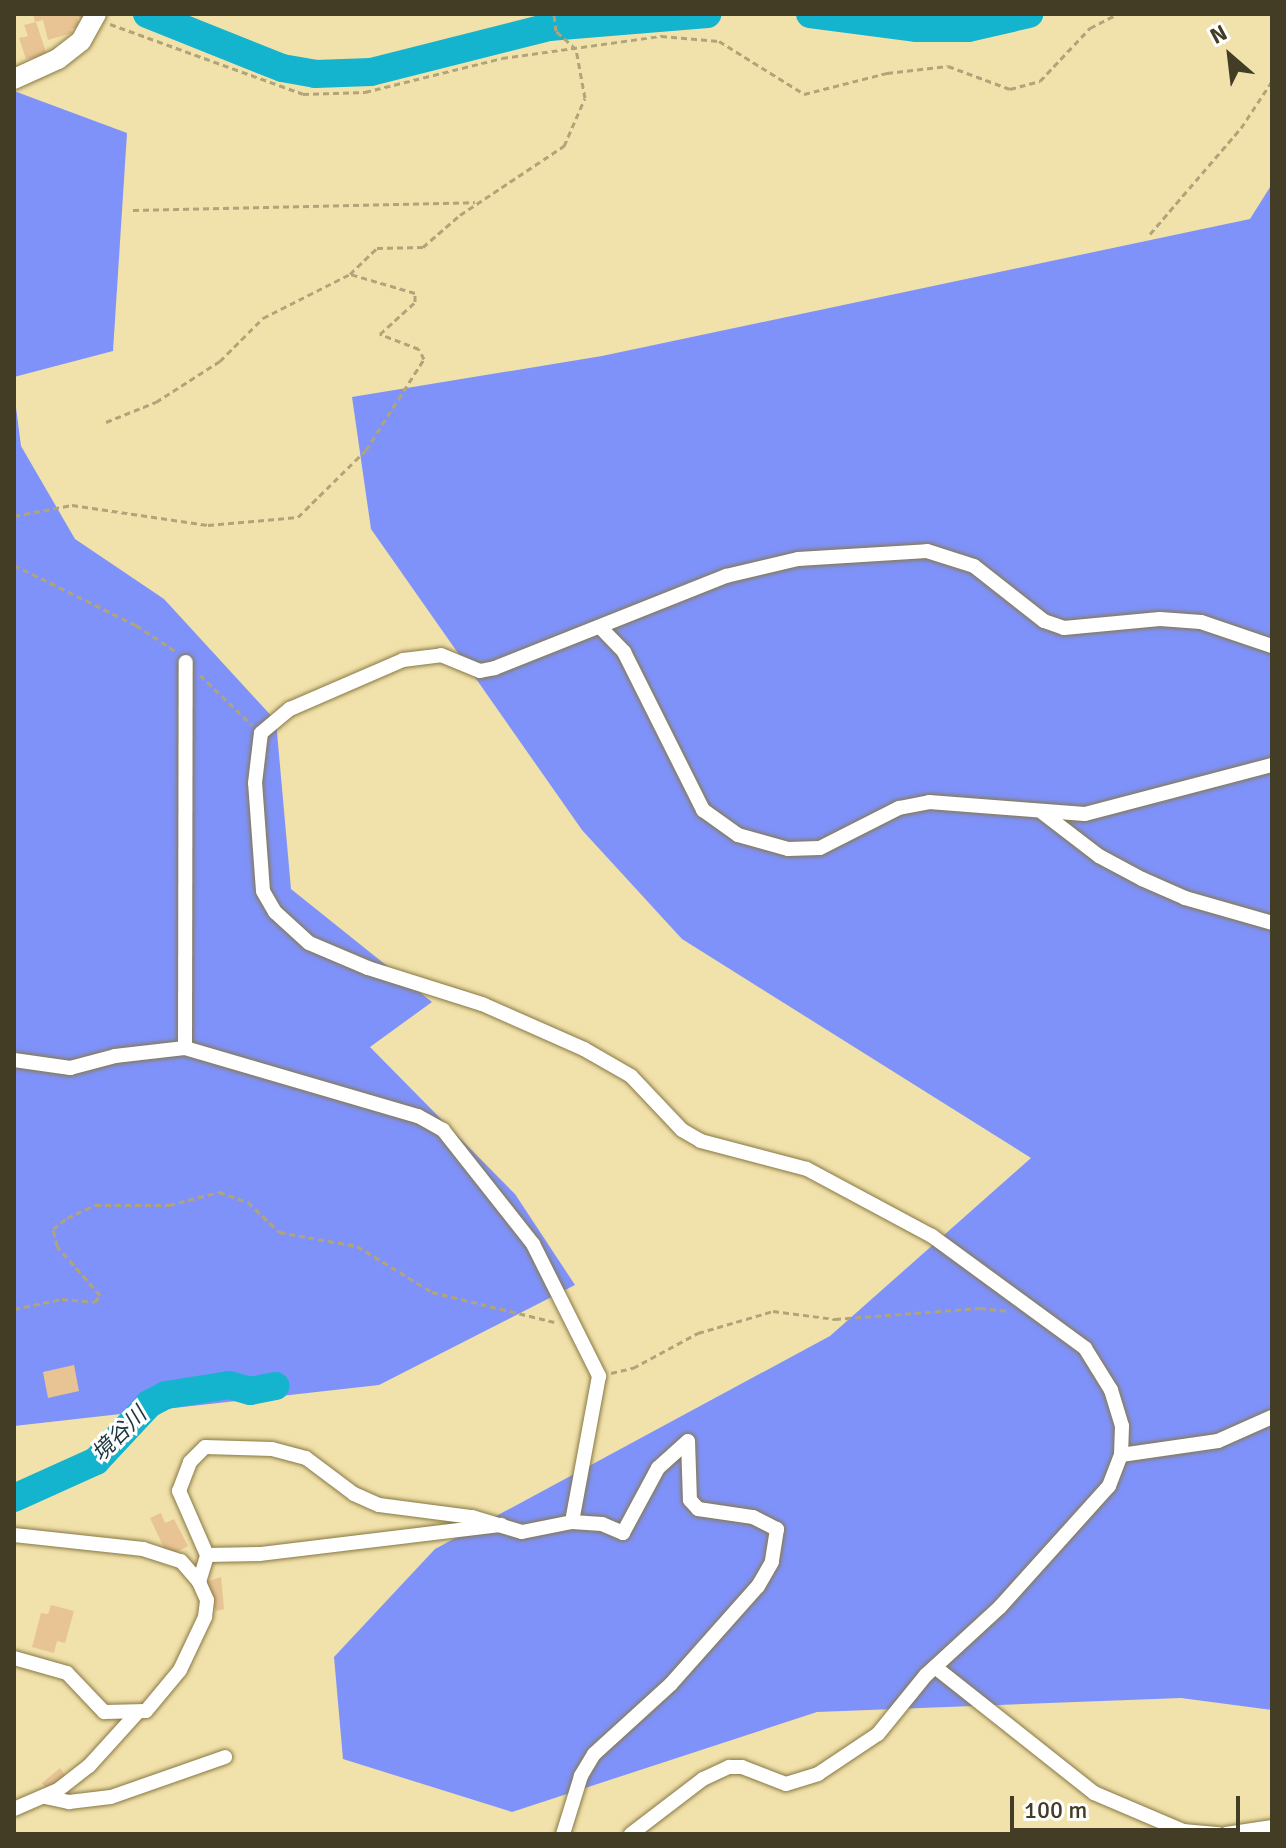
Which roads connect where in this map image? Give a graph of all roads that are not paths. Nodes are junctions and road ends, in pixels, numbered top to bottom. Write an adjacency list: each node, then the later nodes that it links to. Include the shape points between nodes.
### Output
1 (96, 17): 2 (main road, via 81,41 58,59)
2 (14, 79)
3 (600, 627): 4 (street, via 765,565 927,551 974,566 1044,621 1064,628 1160,619 1201,622); 7 (street, via 624,652 703,810 738,835 788,849 820,848 899,808 929,802 1012,805); 12 (street, via 480,671 441,655 403,660 290,709 261,733 255,783 263,891 275,912 309,943 482,1004 584,1049 631,1076 692,1136 807,1169 932,1236 1085,1348 1111,1390 1122,1426)
4 (1272, 646)
5 (186, 662): 9 (street)
6 (1272, 765): 7 (street, via 1085,814)
7 (1043, 813): 8 (street, via 1099,856 1142,879 1185,898)
8 (1272, 923)
9 (185, 1048): 10 (street, via 70,1068); 13 (street, via 418,1116 443,1130 533,1244 599,1376)
10 (14, 1060)
11 (1272, 1417): 12 (street, via 1218,1441)
12 (1121, 1455): 19 (street, via 1109,1486 1075,1528)
13 (572, 1522): 14 (street, via 522,1532); 26 (street, via 623,1533 658,1468 688,1441 690,1500 698,1509 753,1517 777,1529 772,1562 758,1586 671,1684 594,1754 581,1776)
14 (501, 1525): 16 (street, via 260,1554); 16 (street, via 379,1505 354,1494 306,1458 272,1449 205,1447 190,1462 179,1491)
15 (14, 1535): 17 (street, via 143,1549 181,1561)
16 (207, 1555): 17 (street)
17 (199, 1582): 20 (street, via 207,1600 205,1617 188,1656 166,1691)
18 (14, 1658): 20 (street, via 67,1673 104,1712)
19 (935, 1667): 25 (street, via 1094,1793 1143,1817); 27 (street, via 878,1734 818,1774 786,1784 729,1767 703,1779)
20 (138, 1712): 22 (street, via 89,1766)
21 (225, 1757): 22 (street, via 111,1797 69,1802)
22 (45, 1797): 23 (street)
23 (14, 1809)
24 (1272, 1827): 29 (street)
25 (1201, 1833): 28 (street)
26 (563, 1834)
27 (631, 1834)
28 (1219, 1834)
29 (1226, 1834)

